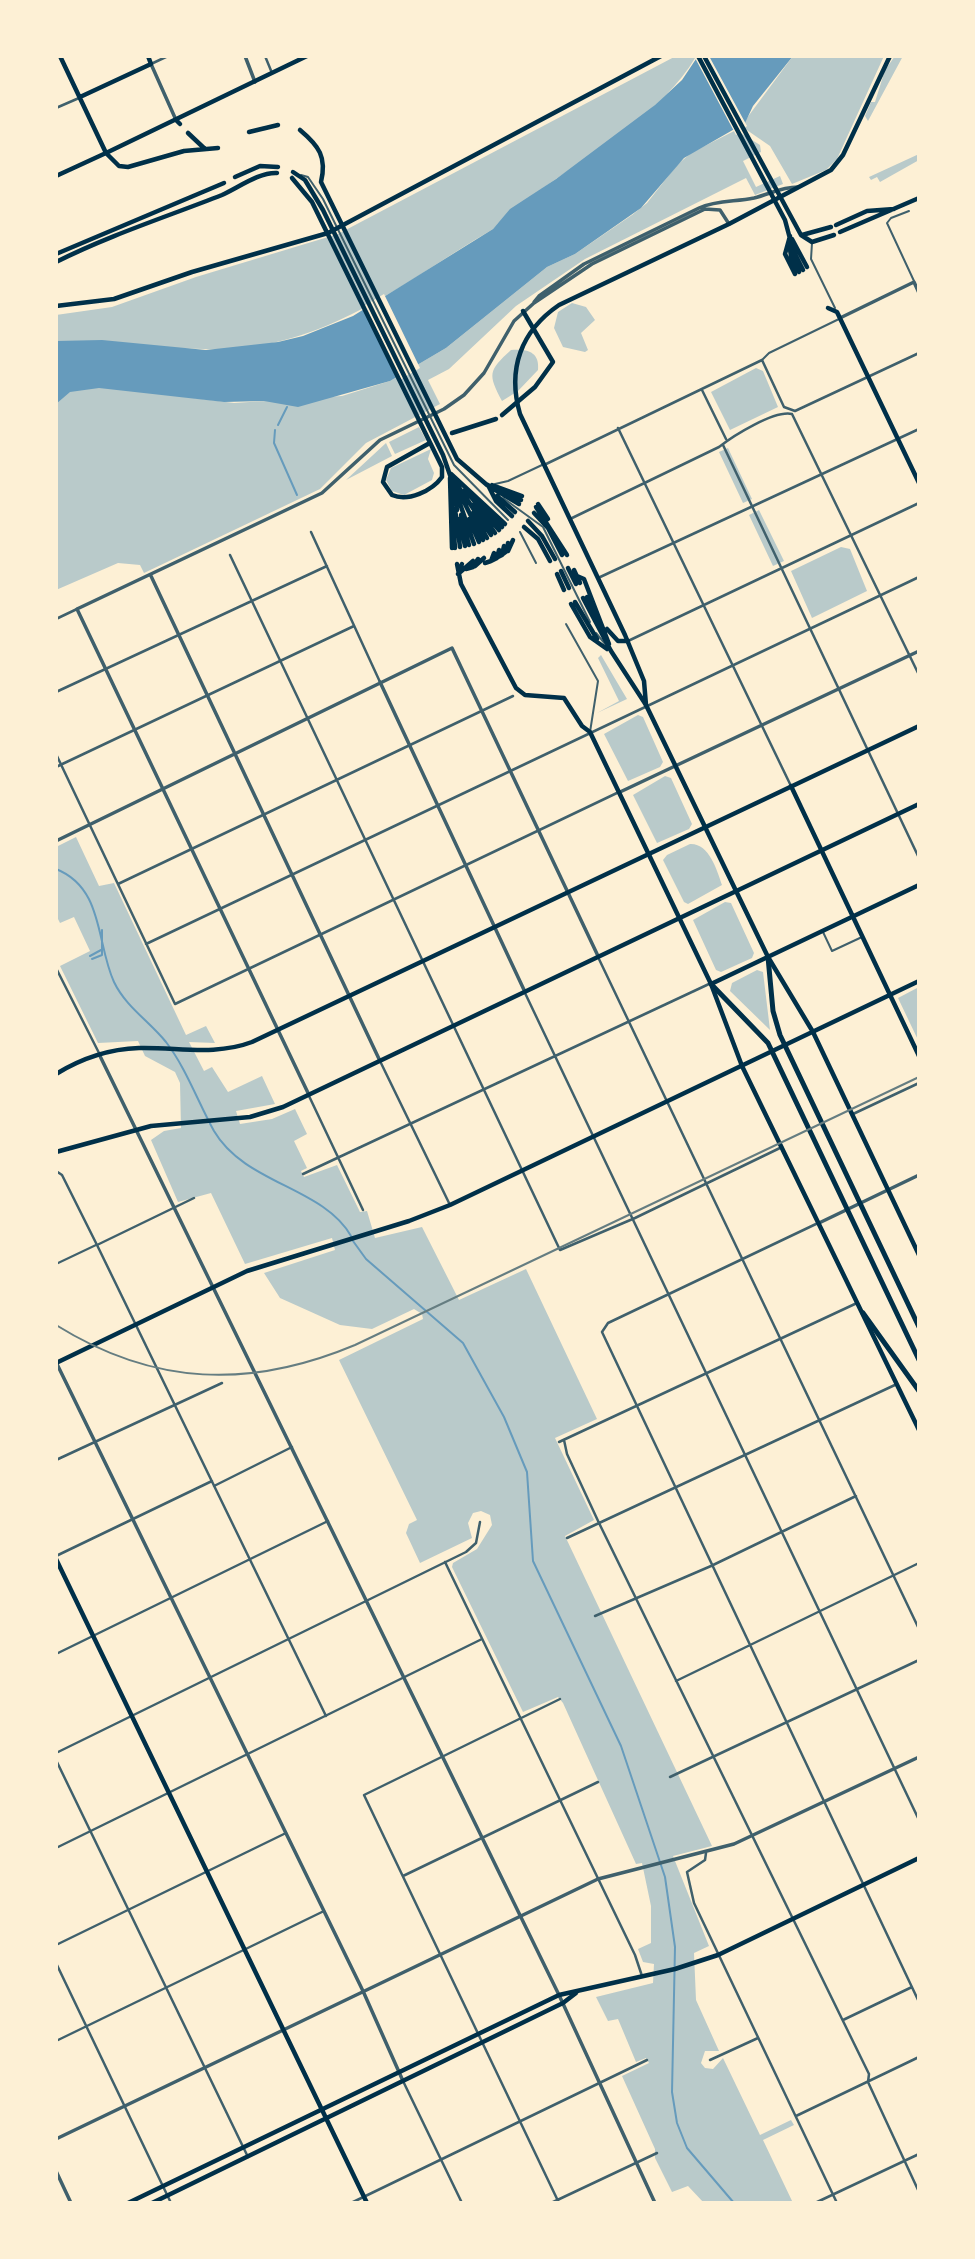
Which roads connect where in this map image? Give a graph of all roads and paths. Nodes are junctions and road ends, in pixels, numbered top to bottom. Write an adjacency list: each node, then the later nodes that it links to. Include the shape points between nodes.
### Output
1 (58, 56): 14 (main road)
2 (148, 56): 11 (main road)
3 (168, 56): 11 (street)
4 (245, 56): 13 (street)
5 (265, 56): 12 (street)
6 (307, 56): 12 (main road)
7 (661, 56): 46 (main road, via 328,233 114,299)
8 (698, 56): 39 (main road)
9 (704, 56): 38 (main road)
10 (890, 56): 31 (main road, via 837,164)
11 (151, 64): 14 (main road); 16 (street)
12 (272, 73): 13 (main road)
13 (256, 82): 16 (main road)
14 (80, 97): 15 (street); 23 (main road)
15 (56, 108)
16 (178, 122): 23 (main road)
17 (278, 125): 19 (main road)
18 (300, 130): 35 (main road, via 323,157)
19 (249, 132)
20 (188, 133): 22 (main road)
21 (218, 148): 22 (main road)
22 (206, 149): 23 (main road, via 128,167 119,166)
23 (106, 153): 27 (main road)
24 (278, 167): 28 (main road, via 260,166)
25 (277, 173): 42 (main road)
26 (293, 175): 35 (main road, via 305,180)
27 (56, 176)
28 (235, 177)
29 (224, 183): 41 (main road)
30 (788, 187): 31 (street); 32 (main road); 45 (street, via 699,208 584,264)
31 (800, 187): 32 (main road)
32 (786, 195): 37 (main road)
33 (919, 198): 34 (main road)
34 (898, 208): 38 (main road, via 867,211 833,226); 40 (main road)
35 (325, 209): 66 (main road); 66 (main road)
36 (909, 211): 43 (street, via 887,223)
37 (729, 224): 45 (street, via 720,210 705,209 592,264); 67 (main road, via 559,304 536,323 515,366 516,399)
38 (799, 233): 40 (main road)
39 (790, 235): 39 (main road, via 789,252 801,271)
40 (812, 242): 49 (street, via 811,259)
41 (56, 254)
42 (56, 261)
43 (916, 281): 44 (street); 49 (street)
44 (919, 293)
45 (534, 303): 48 (street)
46 (56, 306)
47 (828, 308): 49 (main road)
48 (523, 311): 56 (main road, via 554,362 535,387); 90 (street, via 475,385 453,404 380,440 322,493)
49 (839, 315): 51 (street); 52 (main road)
50 (919, 353): 52 (street)
51 (762, 360): 53 (street); 54 (street)
52 (869, 377): 55 (street); 62 (main road)
53 (702, 390): 59 (street); 63 (street)
54 (785, 407): 55 (street); 57 (street)
55 (794, 413): 57 (street); 69 (street)
56 (502, 415)
57 (776, 415): 63 (street)
58 (496, 419): 61 (main road)
59 (618, 428): 67 (street); 70 (street)
60 (919, 429): 62 (street)
61 (452, 433)
62 (898, 438): 69 (street); 71 (main road)
63 (726, 439): 65 (street)
64 (428, 443): 66 (main road, via 387,467 383,479 387,491 404,498 437,483)
65 (723, 444): 70 (street); 74 (street)
66 (445, 454): 68 (main road); 72 (main road); 79 (street, via 458,471)
67 (544, 465): 72 (street); 75 (main road)
68 (450, 473): 79 (main road); 79 (main road); 79 (main road); 79 (main road); 79 (main road); 79 (main road)
69 (822, 473): 74 (street); 80 (street)
70 (643, 483): 75 (street); 81 (street)
71 (919, 483)
72 (487, 485): 72 (main road, via 521,500 506,488); 79 (main road); 108 (street, via 543,527 591,625)
73 (919, 503): 80 (street)
74 (752, 506): 81 (street); 87 (street)
75 (570, 519): 93 (main road)
76 (528, 522): 77 (main road, via 542,536 553,560)
77 (524, 527)
78 (311, 532): 86 (street)
79 (485, 535)
80 (851, 535): 87 (street); 95 (street)
81 (672, 544): 93 (street); 99 (street)
82 (490, 554): 85 (street); 89 (main road); 89 (main road); 89 (main road)
83 (230, 555): 97 (street)
84 (564, 555): 84 (main road, via 551,526 536,508 548,528)
85 (536, 563)
86 (327, 566): 97 (street); 104 (street)
87 (782, 567): 99 (street); 105 (street)
88 (559, 572): 94 (main road)
89 (457, 575): 126 (main road, via 516,688 525,695 564,698)
90 (150, 576): 100 (street); 106 (street)
91 (577, 576): 91 (main road, via 571,569 578,583); 103 (main road, via 586,581)
92 (919, 577): 95 (street)
93 (598, 578): 107 (main road)
94 (567, 589)
95 (879, 595): 105 (street); 110 (street)
96 (585, 598): 108 (main road)
97 (251, 601): 106 (street); 111 (street)
98 (573, 603): 108 (main road, via 590,637)
99 (703, 603): 107 (street); 112 (street)
100 (77, 609): 101 (street); 113 (street)
101 (56, 619)
102 (566, 624): 126 (street, via 598,681)
103 (604, 624): 107 (main road, via 618,641); 108 (main road)
104 (354, 626): 111 (street); 115 (street)
105 (810, 628): 112 (street); 116 (street)
106 (177, 635): 113 (street); 118 (street)
107 (628, 641): 120 (main road, via 644,681)
108 (611, 651): 120 (main road)
109 (919, 651): 110 (street)
110 (909, 655): 114 (street); 116 (street)
111 (279, 660): 118 (street); 122 (street)
112 (733, 663): 120 (street); 123 (street)
113 (106, 669): 117 (street); 125 (street)
114 (919, 675)
115 (380, 682): 121 (street, via 452,648); 122 (street); 127 (street)
116 (838, 690): 123 (street); 128 (street)
117 (56, 692)
118 (206, 696): 125 (street); 130 (street)
119 (513, 696): 121 (street)
120 (646, 705): 126 (street); 132 (main road)
121 (482, 711): 127 (street); 134 (street)
122 (306, 719): 130 (street); 135 (street)
123 (762, 725): 132 (street); 136 (street)
124 (919, 726): 128 (main road)
125 (133, 730): 131 (street); 137 (street)
126 (590, 732): 134 (street); 138 (main road)
127 (409, 746): 135 (street); 140 (street)
128 (867, 750): 136 (main road); 141 (street)
129 (56, 754): 131 (street)
130 (233, 754): 137 (street); 142 (street)
131 (61, 764): 133 (street); 143 (street)
132 (676, 765): 138 (street); 144 (main road)
133 (56, 767)
134 (510, 772): 140 (street); 145 (street)
135 (335, 781): 142 (street); 147 (street)
136 (791, 786): 144 (main road); 148 (main road)
137 (163, 789): 143 (street); 149 (street)
138 (620, 792): 145 (street); 150 (main road)
139 (919, 804): 141 (main road)
140 (436, 807): 147 (street); 152 (street)
141 (898, 814): 148 (main road); 151 (street)
142 (262, 815): 149 (street); 153 (street)
143 (89, 825): 146 (street); 154 (street)
144 (705, 827): 150 (main road); 156 (main road)
145 (539, 831): 152 (street); 157 (street)
146 (56, 841)
147 (363, 841): 153 (street); 158 (street)
148 (822, 849): 156 (main road); 160 (main road)
149 (190, 850): 154 (street); 159 (street)
150 (649, 853): 157 (main road); 161 (main road)
151 (919, 858)
152 (465, 866): 158 (street); 162 (street)
153 (291, 875): 159 (street); 164 (street)
154 (118, 884): 166 (street)
155 (919, 884): 160 (main road)
156 (736, 890): 161 (main road); 168 (main road)
157 (567, 892): 162 (main road); 167 (street)
158 (392, 900): 164 (street); 169 (street)
159 (219, 909): 166 (street); 171 (street)
160 (853, 916): 163 (main road); 165 (main road)
161 (680, 918): 167 (main road); 174 (main road)
162 (494, 927): 169 (main road); 175 (street)
163 (822, 931): 165 (street, via 832,951); 168 (main road)
164 (319, 935): 171 (street); 177 (street)
165 (863, 936): 176 (main road)
166 (146, 944): 171 (street, via 175,1004)
167 (598, 957): 175 (main road); 178 (street)
168 (768, 957): 174 (main road); 181 (main road); 220 (highway, via 780,1035)
169 (422, 962): 177 (main road); 179 (street)
170 (56, 968): 172 (street)
171 (248, 970): 180 (street)
172 (57, 973): 182 (street)
173 (919, 981): 176 (main road)
174 (711, 984): 178 (street); 186 (main road); 222 (highway, via 768,1043)
175 (525, 992): 179 (main road); 184 (street)
176 (890, 994): 181 (main road); 183 (main road)
177 (349, 997): 180 (main road); 185 (street)
178 (630, 1022): 184 (street); 191 (street)
179 (453, 1025): 185 (main road); 189 (street)
180 (277, 1031): 182 (main road, via 234,1048 141,1048); 190 (street)
181 (813, 1031): 186 (main road); 192 (main road)
182 (99, 1054): 187 (main road); 194 (street)
183 (919, 1056)
184 (555, 1057): 189 (street); 195 (street)
185 (380, 1061): 190 (main road); 193 (street)
186 (742, 1066): 191 (main road); 196 (main road)
187 (56, 1072)
188 (919, 1083): 192 (street)
189 (484, 1089): 193 (street); 199 (street)
190 (309, 1095): 194 (main road, via 269,1113); 198 (street)
191 (667, 1101): 195 (main road); 203 (street)
192 (853, 1114): 204 (main road)
193 (410, 1124): 198 (street); 206 (street)
194 (138, 1129): 197 (main road); 207 (street)
195 (594, 1136): 199 (main road); 209 (street)
196 (782, 1147): 203 (street); 210 (main road)
197 (56, 1152)
198 (338, 1157): 201 (street); 208 (street)
199 (522, 1170): 206 (main road); 209 (street, via 560,1250)
200 (56, 1171): 211 (street)
201 (303, 1174)
202 (919, 1175): 204 (street)
203 (707, 1184): 209 (street); 213 (street)
204 (888, 1189): 210 (street); 212 (main road)
205 (194, 1198): 207 (street)
206 (450, 1205): 215 (main road)
207 (176, 1207): 211 (street); 215 (street)
208 (363, 1210)
209 (635, 1218): 216 (street)
210 (819, 1223): 213 (street); 217 (main road)
211 (97, 1245): 214 (street); 219 (street)
212 (919, 1255)
213 (743, 1259): 216 (street); 221 (street)
214 (56, 1265)
215 (213, 1285): 219 (main road); 235 (street)
216 (670, 1294): 224 (street); 229 (street, via 602,1329)
217 (857, 1303): 218 (main road); 221 (street)
218 (863, 1314): 226 (main road); 227 (highway)
219 (135, 1324): 223 (main road); 228 (street)
220 (919, 1327)
221 (780, 1339): 224 (street); 230 (street)
222 (919, 1360)
223 (56, 1362): 233 (street)
224 (708, 1373): 229 (street); 236 (street)
225 (222, 1383): 228 (street)
226 (897, 1384): 230 (street); 231 (main road)
227 (919, 1391)
228 (175, 1405): 233 (street); 238 (street)
229 (635, 1406): 232 (street); 240 (street)
230 (819, 1420): 236 (street); 241 (street)
231 (919, 1430)
232 (564, 1440): 234 (street); 245 (street, via 566,1454)
233 (95, 1442): 237 (street); 242 (street)
234 (559, 1442)
235 (292, 1447): 239 (street); 243 (street)
236 (747, 1453): 240 (street); 246 (street)
237 (56, 1460)
238 (212, 1481): 239 (street); 242 (street)
239 (214, 1486): 249 (street)
240 (674, 1488): 245 (street); 252 (street)
241 (856, 1496): 246 (street); 253 (street)
242 (133, 1519): 248 (street); 254 (street)
243 (328, 1521): 249 (street); 256 (street)
244 (480, 1522): 250 (street, via 472,1548)
245 (599, 1523): 247 (street); 255 (street)
246 (784, 1531): 252 (street); 257 (street)
247 (567, 1538)
248 (56, 1557): 260 (main road)
249 (250, 1559): 254 (street); 261 (street)
250 (445, 1562): 256 (street); 262 (street)
251 (919, 1563): 253 (street)
252 (711, 1566): 255 (street); 263 (street)
253 (893, 1575): 257 (street); 259 (street)
254 (171, 1597): 260 (street); 266 (street)
255 (636, 1599): 258 (street); 268 (street)
256 (365, 1600): 261 (street); 267 (street)
257 (820, 1610): 263 (street); 269 (street)
258 (595, 1616)
259 (919, 1629)
260 (93, 1635): 264 (street); 271 (main road)
261 (288, 1638): 266 (street); 272 (street)
262 (482, 1639): 267 (street); 273 (street)
263 (749, 1644): 268 (street); 274 (street)
264 (56, 1654)
265 (919, 1660): 269 (street)
266 (210, 1676): 271 (street); 276 (street)
267 (404, 1678): 272 (street); 278 (street)
268 (676, 1681): 279 (street)
269 (856, 1689): 274 (street); 281 (street)
270 (561, 1699): 273 (street)
271 (131, 1714): 275 (street); 284 (main road)
272 (326, 1716): 276 (street)
273 (521, 1719): 278 (street); 285 (street)
274 (786, 1723): 279 (street); 286 (street)
275 (56, 1753)
276 (248, 1755): 284 (street); 289 (street)
277 (919, 1756): 281 (street)
278 (442, 1757): 291 (street); 296 (street, via 364,1795)
279 (713, 1758): 282 (street); 290 (street)
280 (56, 1759): 288 (street)
281 (894, 1768): 286 (street); 287 (street)
282 (670, 1777)
283 (598, 1782): 285 (street)
284 (170, 1793): 288 (street); 295 (main road)
285 (560, 1800): 291 (street); 297 (street)
286 (823, 1802): 290 (street); 298 (street)
287 (919, 1820)
288 (91, 1832): 292 (street); 299 (street)
289 (286, 1833): 295 (street); 300 (street)
290 (751, 1836): 293 (street); 302 (street)
291 (482, 1838): 296 (street); 301 (street)
292 (56, 1848)
293 (706, 1853): 297 (street); 306 (street, via 705,1860 686,1876)
294 (919, 1858): 298 (main road)
295 (208, 1871): 299 (street); 304 (main road)
296 (403, 1876): 305 (street)
297 (598, 1879): 301 (street); 308 (street)
298 (863, 1885): 302 (main road); 310 (street)
299 (129, 1910): 303 (street); 309 (street)
300 (324, 1911): 304 (street); 311 (street)
301 (519, 1916): 305 (street); 313 (street)
302 (793, 1918): 306 (main road); 316 (street)
303 (56, 1945)
304 (245, 1949): 309 (street); 318 (main road)
305 (441, 1953): 311 (street); 319 (street)
306 (718, 1955): 308 (main road); 320 (street)
307 (56, 1964): 317 (street)
308 (642, 1976): 312 (main road)
309 (166, 1987): 317 (street); 326 (street)
310 (912, 1987): 314 (street); 316 (street)
311 (363, 1991): 318 (street); 327 (street)
312 (576, 1992): 313 (main road); 315 (main road)
313 (559, 1995): 315 (street); 319 (main road)
314 (919, 2002)
315 (563, 2003): 322 (main road); 329 (street)
316 (843, 2020): 330 (street, via 869,2074)
317 (86, 2026): 321 (street); 331 (street)
318 (284, 2028): 326 (street); 332 (main road)
319 (479, 2033): 322 (street); 327 (main road)
320 (759, 2037): 325 (street); 333 (street)
321 (56, 2041)
322 (483, 2042): 328 (main road); 335 (street)
323 (919, 2057): 330 (street)
324 (647, 2060): 329 (street)
325 (710, 2060)
326 (204, 2066): 331 (street); 337 (street)
327 (401, 2070): 328 (street); 332 (main road)
328 (403, 2081): 334 (main road); 341 (street)
329 (599, 2082): 335 (street); 343 (street)
330 (868, 2082): 333 (street); 342 (street)
331 (124, 2105): 336 (street); 345 (street)
332 (323, 2109): 334 (main road); 337 (main road)
333 (796, 2116): 347 (street)
334 (327, 2118): 340 (main road); 349 (main road)
335 (520, 2121): 341 (street); 350 (street)
336 (56, 2139)
337 (243, 2147): 340 (street); 345 (main road)
338 (656, 2153): 343 (street)
339 (919, 2154): 342 (street)
340 (248, 2157): 348 (main road)
341 (441, 2159): 349 (street); 357 (street)
342 (904, 2161): 346 (street); 347 (street)
343 (637, 2162): 350 (street); 359 (street)
344 (56, 2171): 351 (street)
345 (163, 2186): 348 (street); 352 (main road)
346 (919, 2192)
347 (833, 2195): 360 (street); 361 (street)
348 (167, 2196): 353 (main road); 354 (street)
349 (364, 2197): 355 (street); 356 (main road)
350 (559, 2201): 358 (street)
351 (71, 2203)
352 (128, 2203)
353 (152, 2203)
354 (171, 2203)
355 (351, 2203)
356 (367, 2203)
357 (462, 2203)
358 (551, 2203)
359 (655, 2203)
360 (815, 2203)
361 (837, 2203)

